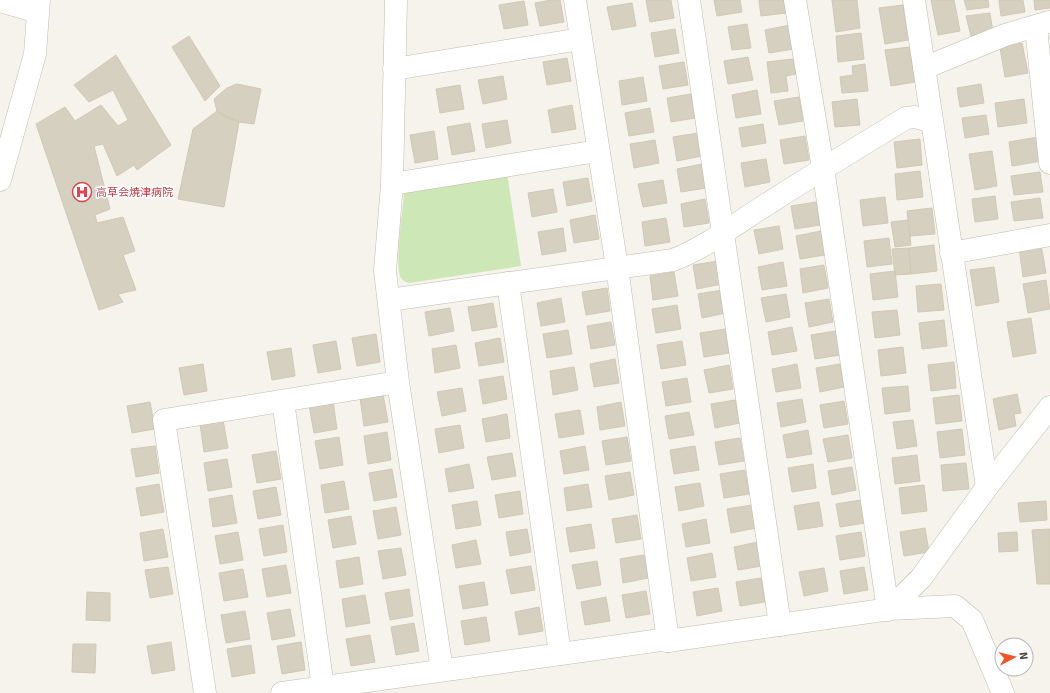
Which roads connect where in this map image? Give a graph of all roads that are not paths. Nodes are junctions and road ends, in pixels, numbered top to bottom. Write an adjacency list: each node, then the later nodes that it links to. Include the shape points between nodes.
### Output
1 (396, 0): 12 (street)
2 (575, 0): 9 (street)
3 (689, 0): 20 (street)
4 (795, 0): 17 (street)
5 (914, 0): 11 (street)
6 (0, 1): 7 (street)
7 (38, 6): 18 (street, via 35,54)
8 (1043, 24): 10 (street); 11 (street, via 1005,35)
9 (581, 38): 12 (street); 14 (street)
10 (1045, 62): 15 (street)
11 (924, 68): 13 (street)
12 (394, 69): 19 (street)
13 (932, 122): 17 (street, via 915,117 906,118); 22 (street)
14 (598, 151): 19 (street); 23 (street)
15 (1050, 158): 16 (street)
16 (1050, 163)
17 (823, 168): 20 (street); 30 (street)
18 (0, 180)
19 (392, 184): 25 (street, via 385,271)
20 (723, 232): 23 (street, via 672,260); 31 (street)
21 (1050, 235): 22 (street)
22 (951, 253): 29 (street)
23 (617, 267): 24 (street); 32 (street)
24 (508, 283): 25 (street); 33 (street)
25 (389, 300): 26 (street)
26 (398, 382): 27 (street); 34 (street)
27 (283, 401): 35 (street); 36 (street, via 164,420)
28 (1050, 407): 29 (street)
29 (987, 487): 30 (street, via 921,578)
30 (889, 610): 31 (street); 38 (street, via 955,606 972,620)
31 (780, 624): 32 (street)
32 (664, 641): 33 (street)
33 (560, 654): 34 (street)
34 (442, 670): 35 (street)
35 (323, 687): 37 (street)
36 (205, 693)
37 (282, 693)
38 (1003, 693)

